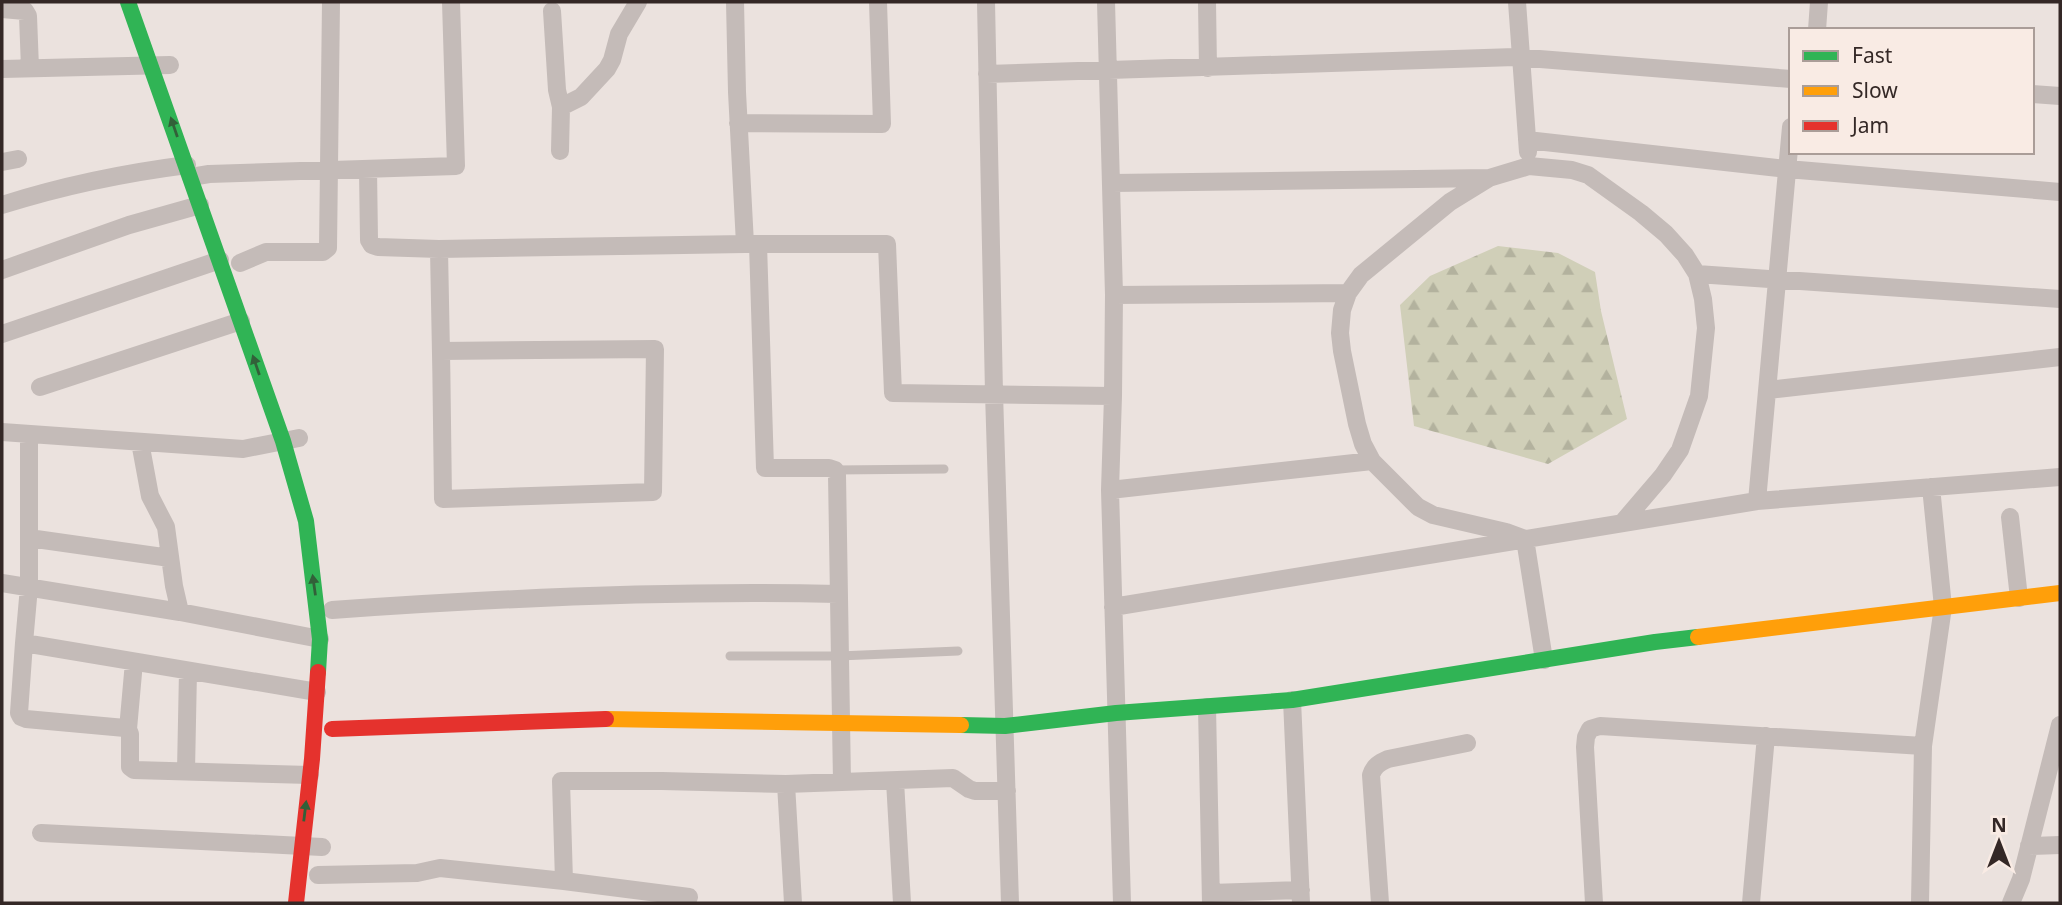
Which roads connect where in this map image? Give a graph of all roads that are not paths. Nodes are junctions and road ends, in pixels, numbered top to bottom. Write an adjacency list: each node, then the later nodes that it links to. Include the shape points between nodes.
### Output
1 (128, 2): 16 (main road)
2 (331, 2): 33 (street)
3 (451, 2): 31 (street, via 456,166)
4 (638, 2): 25 (street, via 619,34 607,69 581,97)
5 (735, 2): 26 (street)
6 (878, 2): 26 (street, via 882,124)
7 (986, 2): 21 (street)
8 (1106, 2): 20 (street)
9 (1207, 2): 18 (street)
10 (1517, 2): 15 (street)
11 (1819, 2): 14 (street)
12 (2, 9): 17 (street, via 25,11 28,16)
13 (552, 11): 25 (street)
14 (1817, 28)
15 (1520, 58): 18 (street); 22 (street); 27 (street)
16 (165, 65): 17 (street); 34 (main road, one-way to 16)
17 (30, 68): 19 (street)
18 (1208, 68): 20 (street)
19 (2, 69)
20 (1108, 71): 21 (street); 36 (street)
21 (987, 74): 55 (street)
22 (1789, 79)
23 (2034, 94): 24 (street)
24 (2060, 96)
25 (561, 107): 29 (street)
26 (738, 123): 40 (street)
27 (1527, 140): 30 (street); 32 (street)
28 (1789, 148): 32 (street)
29 (560, 151)
30 (1529, 166): 35 (street); 44 (street, via 1588,175 1666,234)
31 (368, 169): 33 (street); 41 (street, via 372,245)
32 (1787, 169): 37 (street); 45 (street)
33 (330, 171): 34 (street); 42 (street, via 327,251 266,252)
34 (201, 173): 38 (street, via 86,183); 39 (main road)
35 (1489, 178): 36 (street); 46 (street, via 1423,223 1361,275)
36 (1112, 183): 47 (street)
37 (2060, 192)
38 (2, 205)
39 (200, 205): 42 (main road); 43 (street)
40 (751, 244): 41 (street); 55 (street, via 887,244 893,393); 63 (street, via 765,468)
41 (439, 248): 51 (street)
42 (235, 262): 49 (main road); 50 (street)
43 (2, 270)
44 (1696, 274): 45 (street); 69 (street, via 1706,328 1699,396 1679,450)
45 (1777, 280): 48 (street); 54 (street)
46 (1348, 293): 47 (street); 61 (street, via 1342,310 1342,351 1357,424)
47 (1114, 295): 56 (street)
48 (2060, 299)
49 (241, 321): 53 (street); 59 (main road, one-way to 49)
50 (2, 334)
51 (441, 351): 51 (street, via 443,499 653,492 655,349)
52 (2060, 357): 54 (street)
53 (40, 387)
54 (1768, 390): 67 (street)
55 (994, 393): 56 (street); 95 (street)
56 (1113, 396): 66 (street)
57 (2, 432): 58 (street)
58 (29, 434): 60 (street); 70 (street)
59 (292, 435): 60 (street, via 243,449); 80 (main road, via 323,534); 82 (main road, one-way to 59)
60 (140, 442): 72 (street, via 150,496 166,527)
61 (1372, 461): 66 (street); 71 (street, via 1418,507 1433,515)
62 (944, 469): 63 (lane)
63 (835, 470): 76 (street)
64 (2060, 477): 65 (street)
65 (1931, 487): 67 (street); 79 (street)
66 (1110, 490): 78 (street)
67 (1757, 500): 69 (street)
68 (2010, 517): 77 (street)
69 (1622, 523): 71 (street)
70 (29, 538): 72 (street); 74 (street)
71 (1525, 539): 78 (street); 87 (street)
72 (170, 558): 81 (street)
73 (2, 583): 74 (street)
74 (29, 587): 81 (street); 83 (street)
75 (2060, 593): 77 (main road)
76 (838, 594): 80 (street, via 737,591); 86 (street)
77 (2019, 598): 79 (main road)
78 (1113, 607): 93 (street)
79 (1943, 607): 87 (main road); 101 (street)
80 (332, 610): 82 (main road)
81 (180, 612): 82 (street)
82 (328, 642): 90 (main road)
83 (24, 643): 88 (street); 97 (street, via 21,717)
84 (958, 651): 86 (lane)
85 (730, 656): 86 (lane)
86 (839, 656): 94 (street)
87 (1544, 660): 91 (main road)
88 (134, 662): 89 (street); 97 (street)
89 (188, 671): 90 (street); 102 (street)
90 (317, 692): 103 (main road)
91 (1292, 700): 92 (main road); 117 (street)
92 (1207, 707): 93 (main road); 118 (street)
93 (1116, 713): 95 (main road); 123 (street)
94 (840, 723): 95 (main road); 98 (main road, via 603,719); 105 (street)
95 (1005, 726): 107 (street)
96 (2060, 726): 112 (street)
97 (128, 729): 102 (street, via 131,769)
98 (332, 729)
99 (1766, 736): 101 (street); 125 (street, via 1590,729 1585,747); 126 (street)
100 (1467, 743): 124 (street, via 1388,759 1373,769)
101 (1923, 746): 127 (street)
102 (186, 771): 103 (street)
103 (310, 775): 111 (main road, one-way to 103)
104 (895, 781): 105 (street); 107 (street, via 953,778 975,791); 121 (street)
105 (842, 782): 106 (street)
106 (786, 784): 114 (street, via 561,781); 120 (street)
107 (1007, 791): 122 (street)
108 (41, 833): 111 (street)
109 (322, 841): 111 (street); 113 (main road)
110 (2060, 845): 112 (street)
111 (301, 846): 119 (main road)
112 (2029, 846): 128 (street)
113 (318, 875): 114 (street, via 417,873 440,868); 115 (main road)
114 (564, 881): 116 (street)
115 (316, 894)
116 (689, 897)
117 (1301, 897): 118 (street)
118 (1211, 898)
119 (296, 903)
120 (793, 903)
121 (902, 903)
122 (1010, 903)
123 (1122, 903)
124 (1380, 903)
125 (1594, 903)
126 (1751, 903)
127 (1920, 903)
128 (2011, 903)

